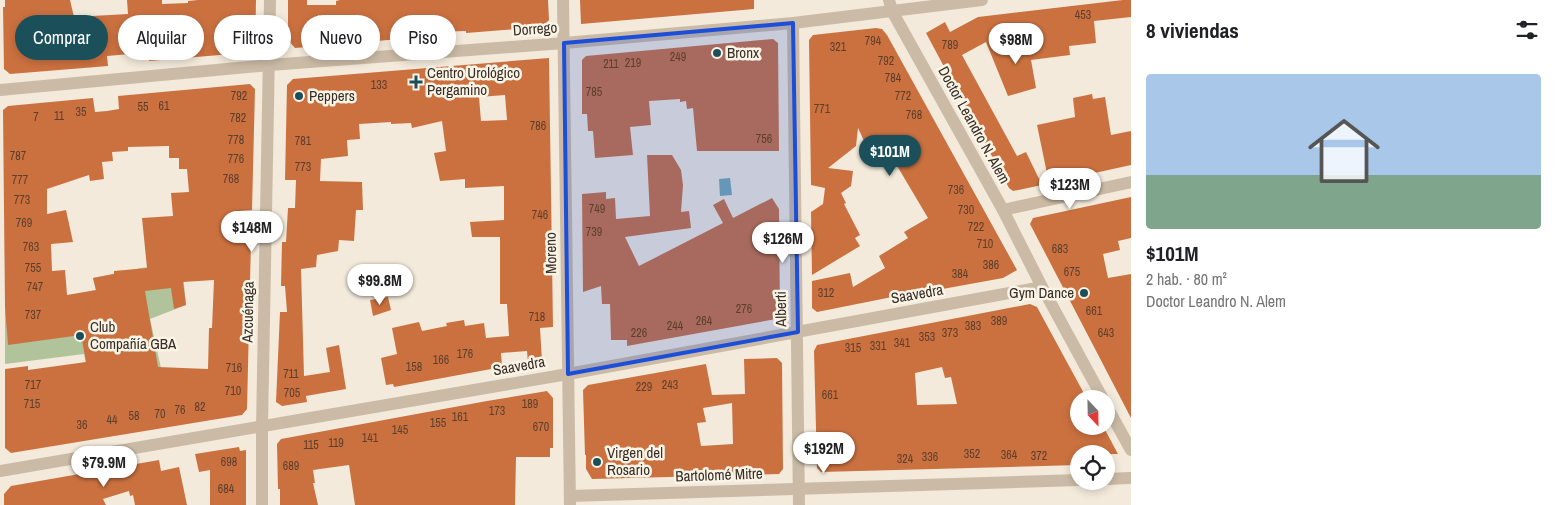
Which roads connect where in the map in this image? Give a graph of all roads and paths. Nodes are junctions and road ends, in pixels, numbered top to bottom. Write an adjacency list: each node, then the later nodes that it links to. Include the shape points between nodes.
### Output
1 (270, 0): 7 (street, Azcuénaga)
2 (563, 0): 6 (street, Moreno)
3 (982, 0): 4 (street, Dorrego)
4 (891, 5): 5 (street, Dorrego); 10 (street, Doctor Leandro N. Alem)
5 (793, 23): 6 (street, Dorrego); 12 (street, Alberti)
6 (564, 44): 7 (street, Dorrego); 13 (street, Moreno)
7 (270, 65): 8 (street, Dorrego); 16 (street, Azcuénaga)
8 (0, 90)
9 (1131, 182): 10 (street)
10 (1003, 210): 11 (street, Doctor Leandro N. Alem)
11 (1042, 287): 12 (street, Saavedra); 14 (street, Doctor Leandro N. Alem)
12 (798, 332): 13 (street, Saavedra); 22 (street, Alberti)
13 (568, 374): 16 (street, Saavedra); 23 (street, Moreno)
14 (1098, 390)
15 (1115, 421): 17 (street)
16 (262, 427): 18 (street, Saavedra); 24 (street, Azcuénaga)
17 (1131, 450)
18 (0, 471)
19 (1131, 478): 20 (street)
20 (1115, 479)
21 (1070, 480): 22 (street, Bartolomé Mitre)
22 (799, 489): 23 (street, Bartolomé Mitre); 25 (street, Alberti)
23 (570, 500)
24 (262, 505)
25 (799, 505)

